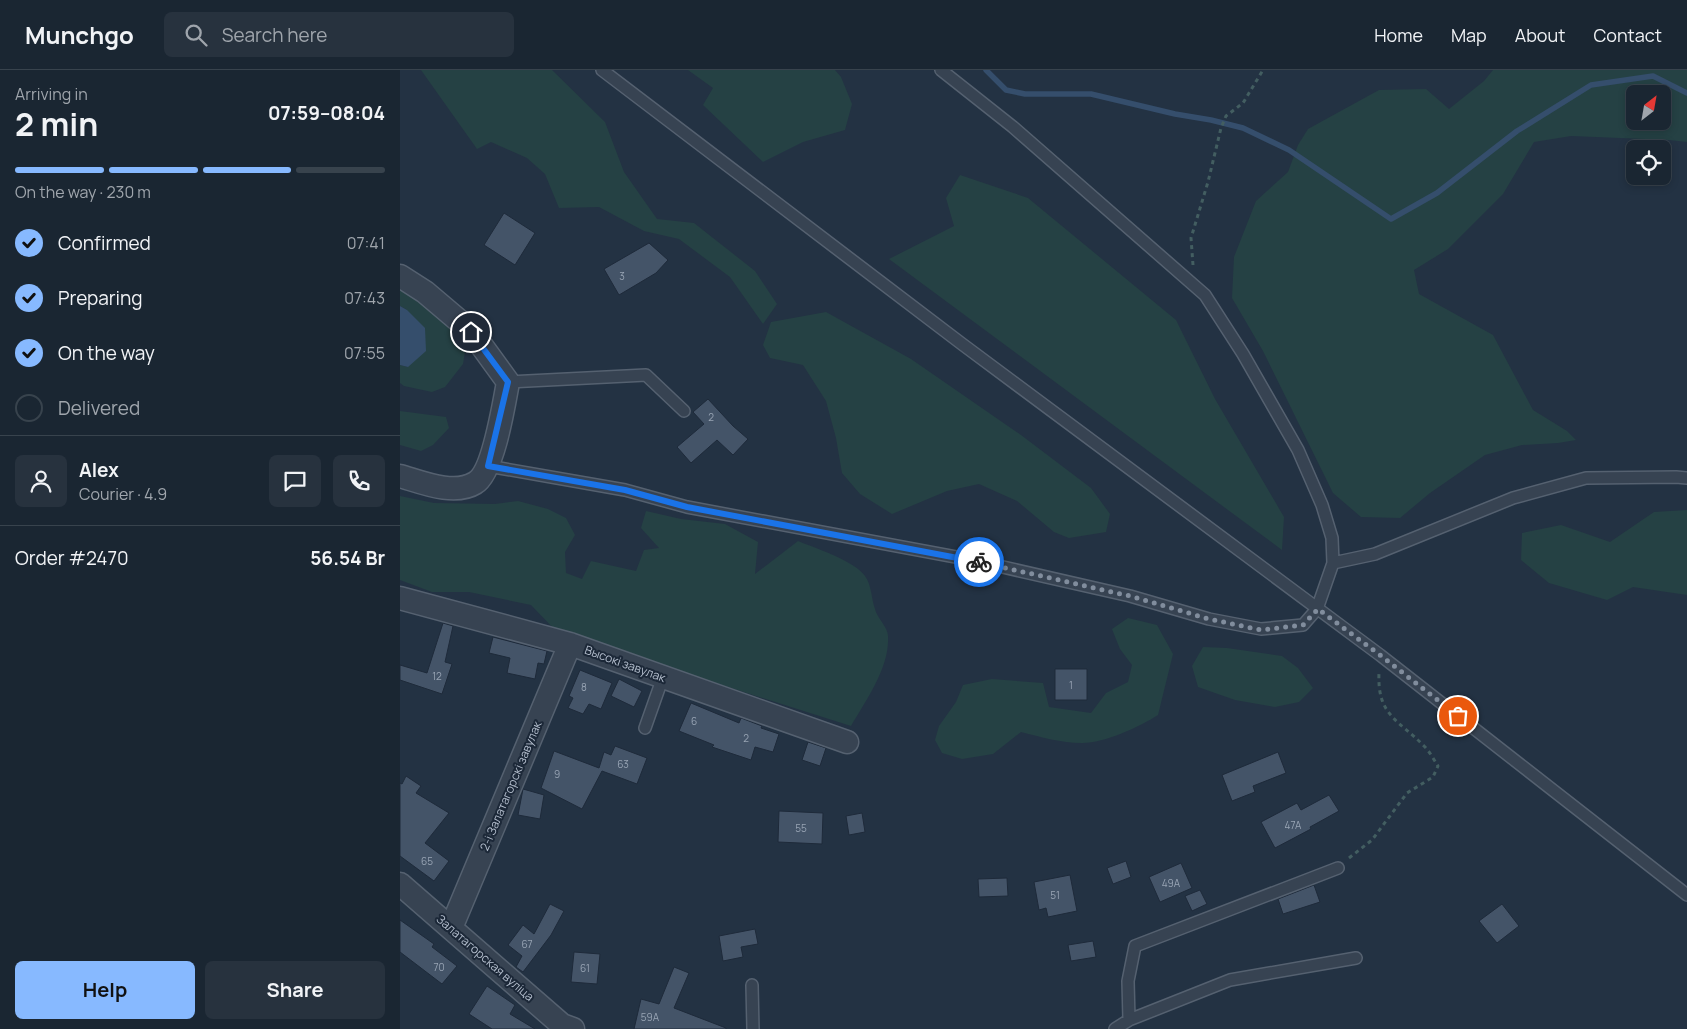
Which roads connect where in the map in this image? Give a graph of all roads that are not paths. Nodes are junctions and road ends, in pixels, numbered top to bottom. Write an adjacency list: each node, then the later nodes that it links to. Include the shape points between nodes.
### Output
1 (602, 70): 11 (lane)
2 (942, 70): 9 (lane, via 1013,127 1205,294 1298,450 1322,505 1332,538)
3 (400, 276): 4 (street, via 425,292 471,332)
4 (508, 382): 5 (lane, via 646,375); 6 (street)
5 (684, 411)
6 (488, 466): 7 (street, via 476,483 460,488 440,488); 11 (lane, via 625,490 687,507 972,560 1261,630 1303,625)
7 (400, 476)
8 (1687, 478): 9 (lane, via 1586,478 1513,498 1375,554)
9 (1333, 563): 11 (lane)
10 (400, 598): 12 (street, Высокі завулак)
11 (1318, 609): 18 (lane)
12 (570, 644): 13 (street, Высокі завулак); 19 (street, 2-і Залатагорскі завулак)
13 (663, 678): 14 (lane); 15 (street, Высокі завулак)
14 (645, 728)
15 (847, 742)
16 (1338, 868): 22 (lane, via 1135,946 1128,981)
17 (400, 884): 19 (street, Залатагорская вуліца)
18 (1687, 895)
19 (451, 928): 23 (street, Залатагорская вуліца)
20 (1356, 958): 22 (lane, via 1230,980)
21 (752, 986): 24 (lane)
22 (1129, 1020): 25 (lane)
23 (565, 1028)
24 (753, 1029)
25 (1115, 1029)

